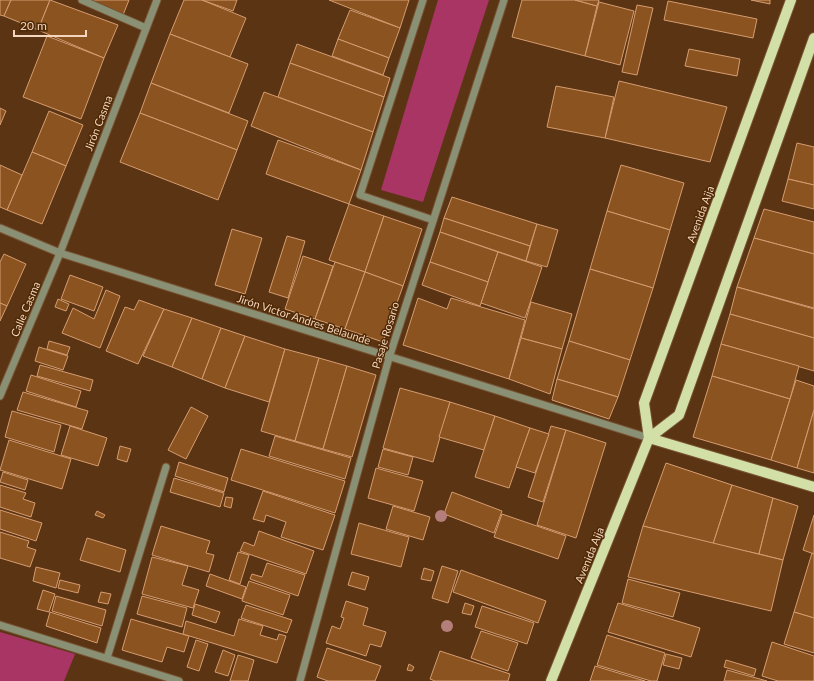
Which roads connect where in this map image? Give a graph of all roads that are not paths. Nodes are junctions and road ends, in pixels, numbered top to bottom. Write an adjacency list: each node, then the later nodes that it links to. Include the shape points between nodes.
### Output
1 (82, 0): 6 (street)
2 (157, 0): 6 (street, Jirón Casma)
3 (423, 0): 8 (street, via 360,195)
4 (504, 0): 8 (street, Pasaje Rosario)
5 (791, 0): 13 (main road, Avenida Aija, via 644,403)
6 (146, 28): 10 (street, Jirón Casma)
7 (814, 38): 13 (main road, via 679,415)
8 (433, 220): 11 (street, Pasaje Rosario)
9 (0, 228): 10 (street, Jirón Victor Andres Belaunde)
10 (60, 253): 11 (street, Jirón Victor Andres Belaunde); 12 (street, Calle Casma)
11 (389, 358): 13 (street, Jirón Victor Andres Belaunde); 19 (street, Pasaje Rosario)
12 (0, 396)
13 (649, 438): 15 (main road); 20 (main road, Avenida Aija)
14 (166, 467): 17 (street)
15 (814, 487)
16 (0, 625): 17 (street)
17 (107, 658): 18 (street)
18 (179, 681)
19 (300, 681)
20 (551, 681)

